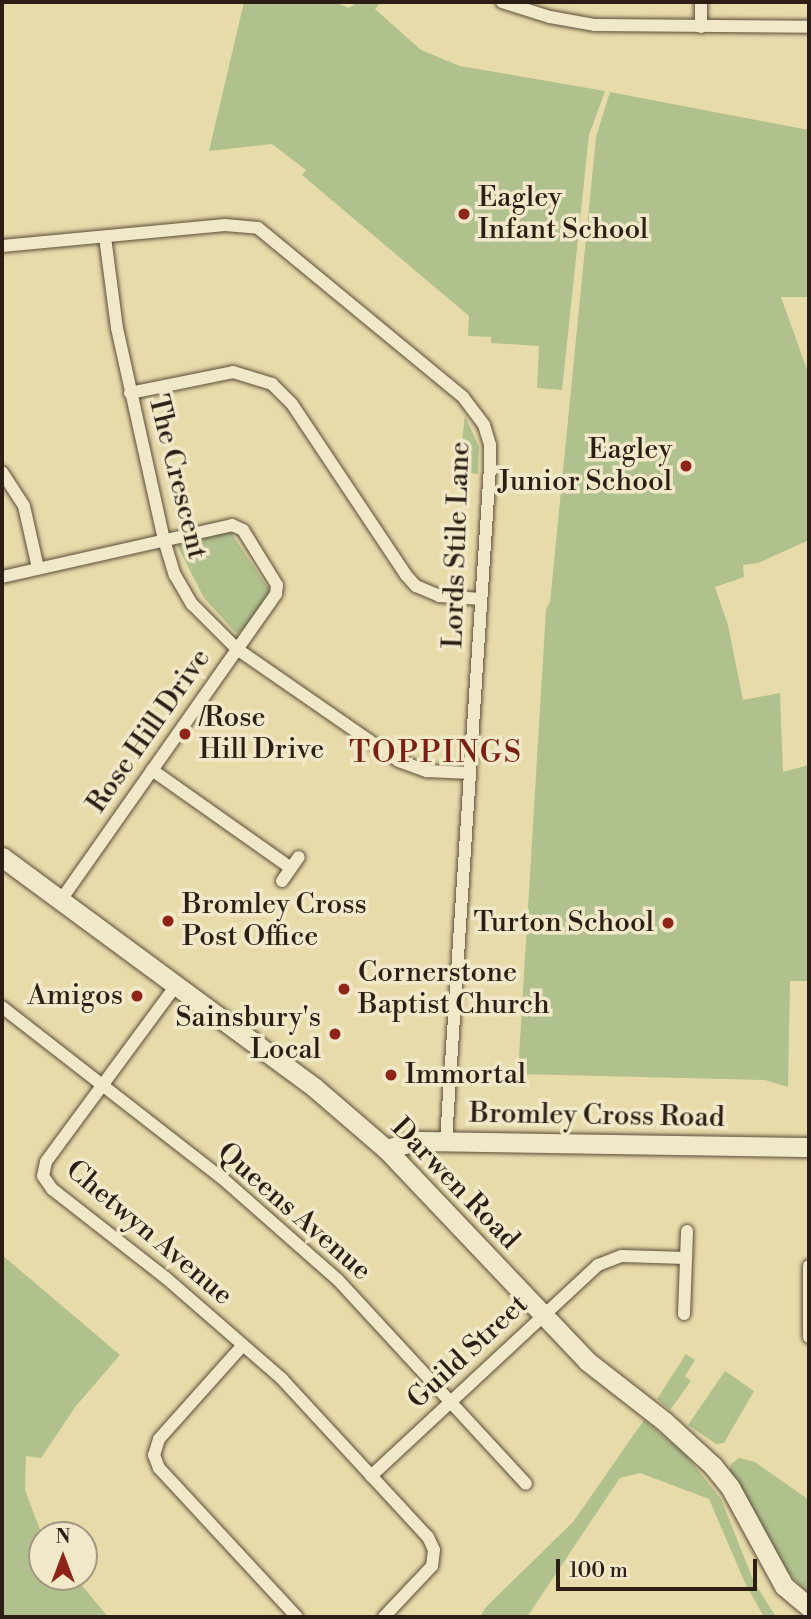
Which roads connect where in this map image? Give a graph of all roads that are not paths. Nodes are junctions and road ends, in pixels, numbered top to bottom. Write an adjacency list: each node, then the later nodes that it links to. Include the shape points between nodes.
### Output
1 (502, 2): 3 (street, via 551,18 595,25)
2 (701, 2): 3 (street)
3 (701, 27): 4 (street)
4 (809, 27)
5 (106, 237): 6 (street, Lords Stile Lane); 7 (street, The Crescent, via 117,328); 12 (street, Lords Stile Lane, via 225,225 258,229 463,397 484,425 490,445)
6 (2, 246)
7 (131, 393): 9 (street, The Crescent); 12 (street, via 233,372 272,384 292,404 411,581 439,596)
8 (2, 472): 10 (street, via 24,506)
9 (164, 540): 10 (street); 13 (street, The Crescent, via 175,575 192,604); 13 (street, Rose Hill Drive, via 236,526 274,576 278,590)
10 (38, 569): 11 (street)
11 (2, 577)
12 (481, 599): 15 (street, Lords Stile Lane)
13 (237, 649): 14 (street, Rose Hill Drive); 15 (street, The Crescent, via 399,761 427,771)
14 (152, 770): 17 (street, via 295,863); 18 (street, Rose Hill Drive)
15 (470, 773): 22 (street, Lords Stile Lane)
16 (2, 857): 18 (main road, Darwen Road)
17 (282, 881)
18 (61, 900): 19 (main road, Darwen Road)
19 (177, 985): 21 (street, Chetwyn Avenue); 24 (main road, Darwen Road, via 315,1088)
20 (2, 1007): 21 (street, Queens Avenue)
21 (101, 1086): 31 (street, Chetwyn Avenue, via 46,1161 47,1183); 32 (street, Queens Avenue, via 222,1178 338,1280)
22 (446, 1141): 23 (main road, Bromley Cross Road); 24 (main road, Bromley Cross Road, via 404,1142)
23 (809, 1147)
24 (386, 1149): 29 (main road, Darwen Road)
25 (687, 1231): 26 (street)
26 (686, 1258): 28 (street); 29 (street, Guild Street, via 622,1256 598,1265)
27 (809, 1266): 30 (street)
28 (684, 1314)
29 (542, 1316): 32 (street, Guild Street); 35 (main road, Darwen Road, via 587,1361 713,1466 730,1487 784,1586)
30 (809, 1337)
31 (243, 1345): 33 (street, Chetwyn Avenue, via 282,1380); 36 (street, Chetwyn Avenue, via 159,1439 154,1455 159,1468)
32 (450, 1402): 33 (street, Guild Street); 34 (street, Queens Avenue)
33 (370, 1476): 37 (street, Chetwyn Avenue, via 428,1537 433,1550 429,1571)
34 (526, 1484)
35 (809, 1607)
36 (297, 1617)
37 (384, 1617)

